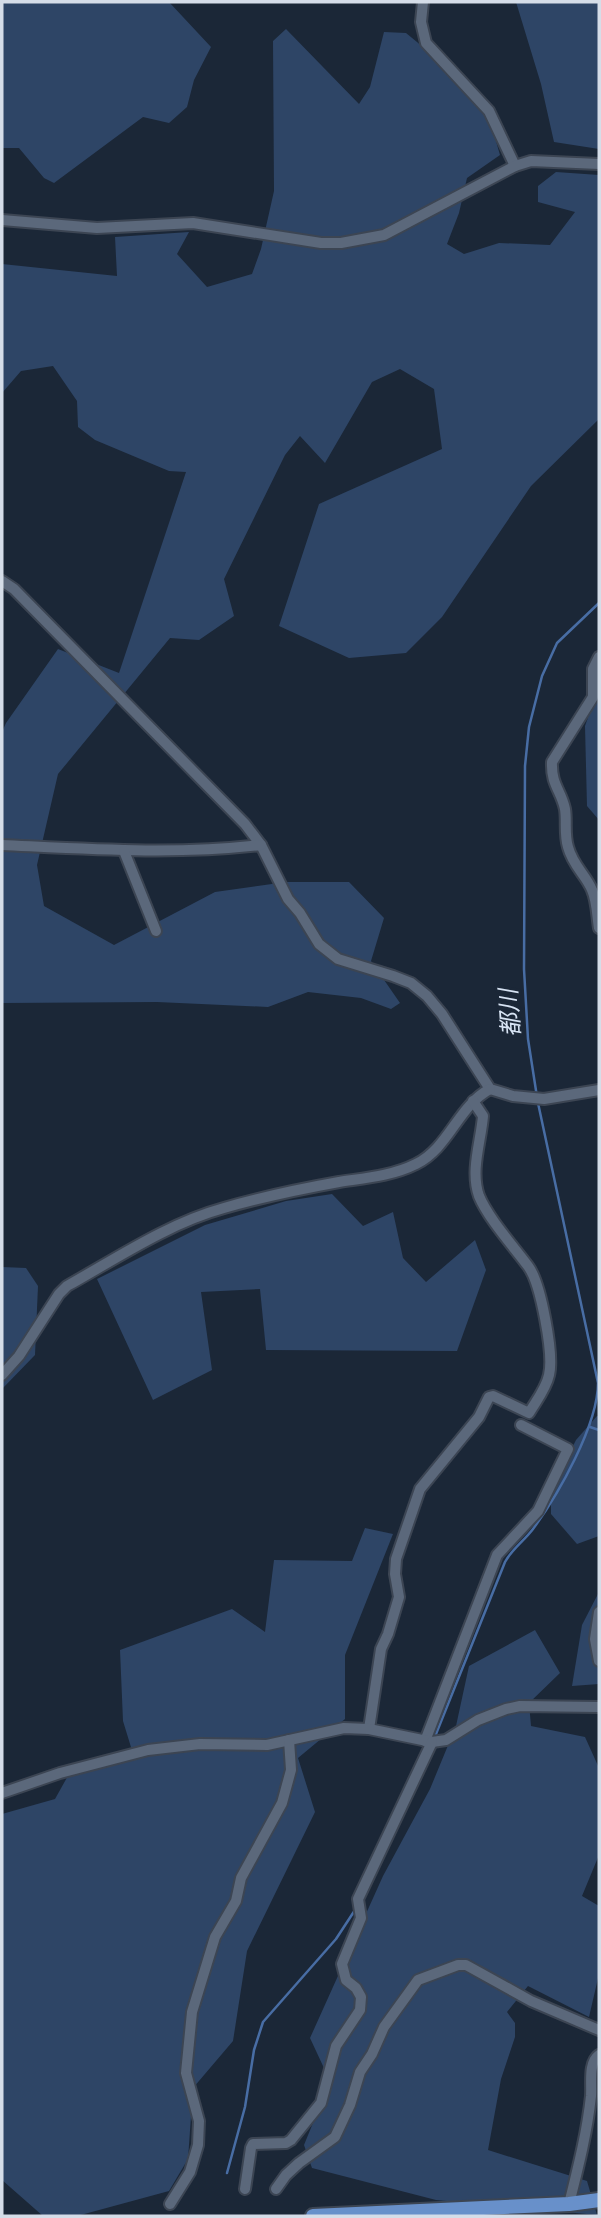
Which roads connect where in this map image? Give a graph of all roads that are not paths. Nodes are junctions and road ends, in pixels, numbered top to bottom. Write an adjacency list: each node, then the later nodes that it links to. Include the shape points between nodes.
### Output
1 (423, 2): 3 (street, via 426,43 489,111)
2 (599, 164): 3 (street, via 531,161)
3 (515, 166): 4 (street, via 384,235 341,243 192,223 97,228)
4 (2, 220)
5 (2, 581): 8 (street, via 81,656)
6 (599, 657): 10 (street, via 593,669 593,697 552,762 552,772 565,810 568,848 575,867 592,889)
7 (2, 845): 9 (street)
8 (261, 845): 9 (street); 12 (street, via 288,898 319,943 338,959 393,975 427,996)
9 (124, 851): 11 (street)
10 (599, 928)
11 (156, 931)
12 (490, 1089): 13 (street, via 528,1099); 14 (street)
13 (599, 1090)
14 (473, 1101): 15 (street, via 420,1162 390,1174 222,1208 167,1231 67,1286); 20 (street, via 483,1116 476,1161 479,1195 535,1277 551,1365 529,1413 489,1397 479,1417 419,1489 396,1559 399,1597 381,1649)
15 (2, 1374)
16 (521, 1425): 22 (street, via 568,1449 538,1511 497,1555)
17 (599, 1612): 18 (street, via 595,1639)
18 (599, 1661)
19 (599, 1707): 22 (street, via 520,1706 478,1720 446,1740)
20 (369, 1728): 21 (street, via 344,1728); 22 (street)
21 (289, 1740): 23 (street, via 148,1750); 29 (street, via 291,1770 282,1803 215,1937 192,2011 186,2073 199,2121 198,2145 190,2172)
22 (429, 1741): 26 (street, via 358,1899 361,1918 342,1964 346,1980 361,1997 359,2010 336,2046 321,2103 286,2143 253,2144)
23 (2, 1793)
24 (599, 2030): 27 (street, via 531,2001 466,1965 418,1980 384,2027 360,2072 335,2137 299,2162)
25 (599, 2056): 30 (street, via 593,2063 582,2160)
26 (245, 2189)
27 (276, 2189)
28 (599, 2200): 30 (main road)
29 (170, 2204)
30 (569, 2204): 31 (main road)
31 (313, 2216)

